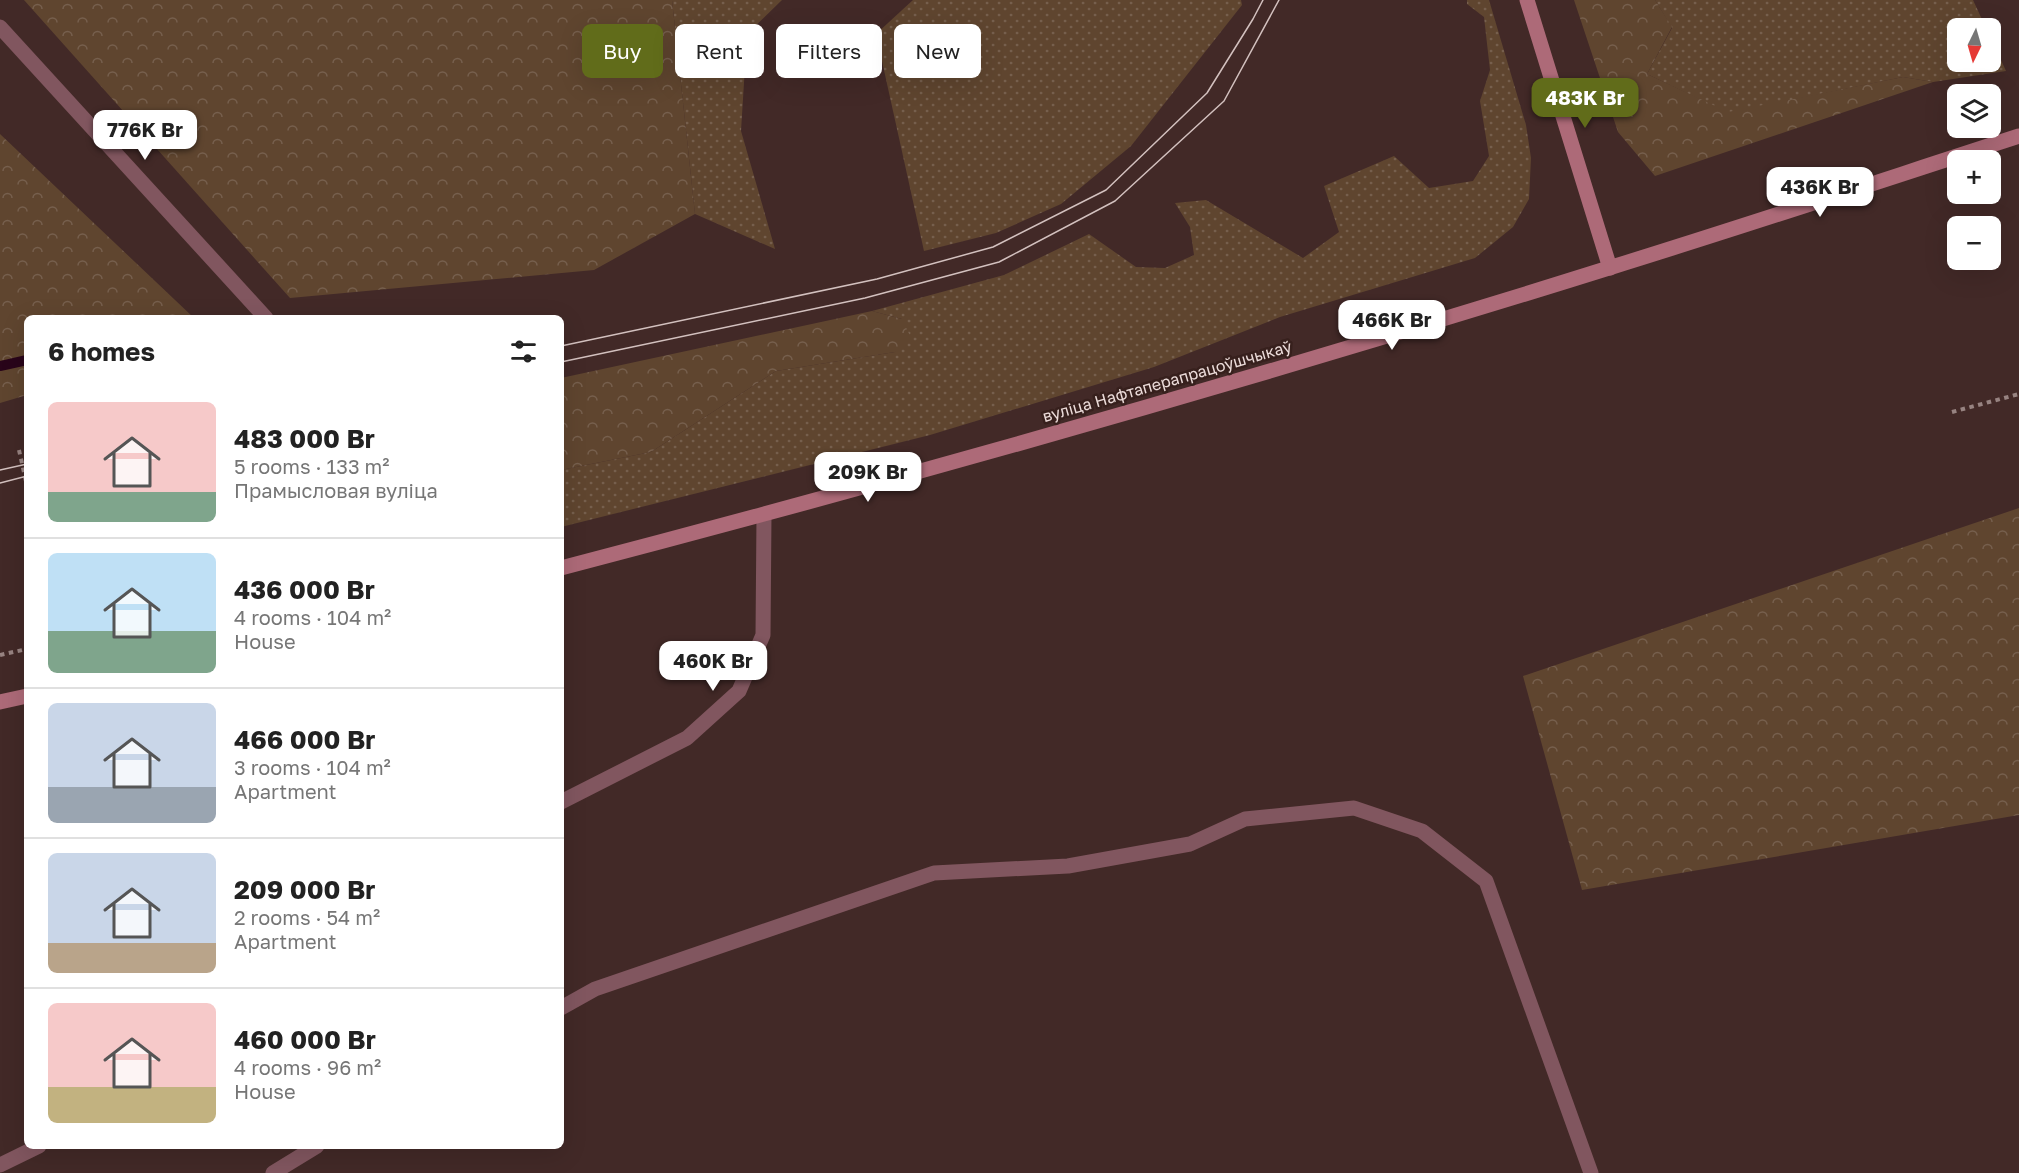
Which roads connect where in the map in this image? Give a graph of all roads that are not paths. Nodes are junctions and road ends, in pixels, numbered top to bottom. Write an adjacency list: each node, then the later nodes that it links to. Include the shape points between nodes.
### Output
1 (1527, 0): 4 (main road)
2 (0, 27): 5 (street)
3 (2019, 136): 4 (main road, вуліца Нафтаперапрацоўшчыкаў)
4 (1610, 268): 6 (main road, вуліца Нафтаперапрацоўшчыкаў, via 1164,402)
5 (264, 315)
6 (764, 515): 7 (main road, вуліца Нафтаперапрацоўшчыкаў); 10 (street, via 763,635 739,691 687,738)
7 (564, 567)
8 (24, 697): 9 (main road)
9 (0, 702)
10 (564, 800)
11 (564, 1006): 16 (street, via 595,989 934,873 1068,866 1190,844 1245,819 1354,808 1422,831 1486,881)
12 (33, 1149): 14 (street)
13 (312, 1149): 15 (street)
14 (0, 1165)
15 (273, 1173)
16 (1591, 1173)

